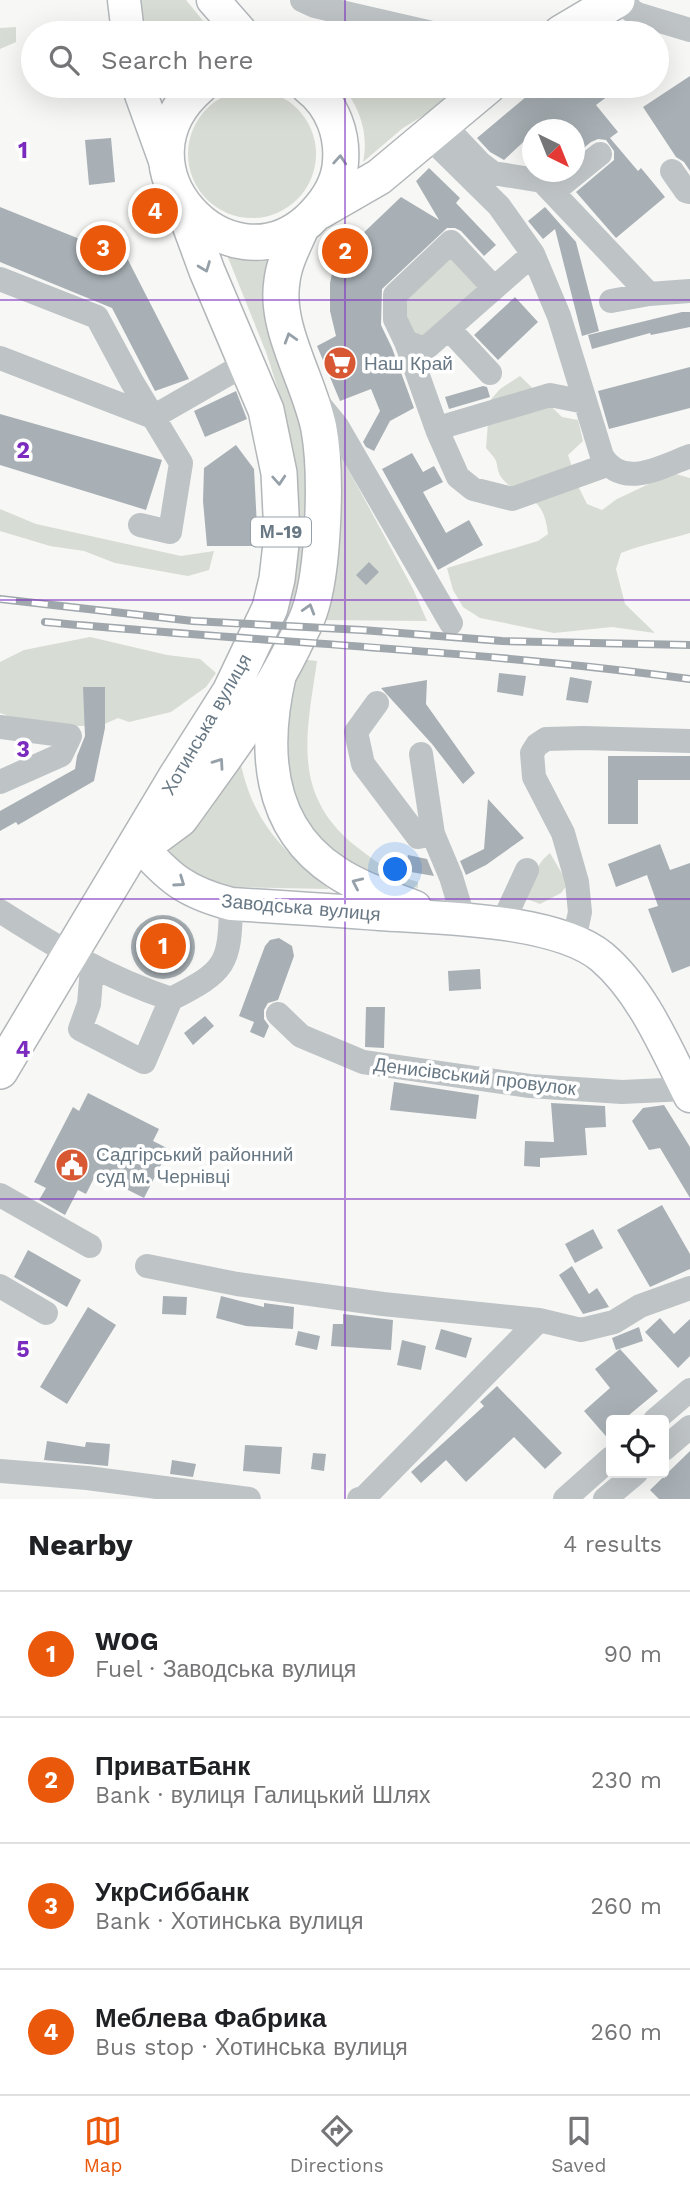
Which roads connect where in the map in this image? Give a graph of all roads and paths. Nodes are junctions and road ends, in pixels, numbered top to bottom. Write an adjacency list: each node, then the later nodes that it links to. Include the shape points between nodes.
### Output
1 (124, 0): 6 (main road)
2 (213, 0): 7 (main road)
3 (302, 0): 8 (street)
4 (617, 0): 9 (highway)
5 (624, 0): 10 (street, via 637,14)
6 (127, 21)
7 (231, 21)
8 (380, 21)
9 (581, 21)
10 (665, 21)
11 (669, 22): 12 (street)
12 (689, 27)
13 (142, 98): 19 (main road)
14 (188, 98): 19 (highway, М-19, via 174,118 167,143)
15 (321, 98): 24 (highway, М-19, one-way to 15, via 332,192 339,170 340,140)
16 (474, 98): 17 (highway, М-19)
17 (436, 131): 21 (street, via 493,173 542,181); 24 (highway, М-19, via 379,177); 25 (street)
18 (600, 154): 21 (street)
19 (168, 169): 23 (highway, М-19)
20 (672, 171): 22 (street)
21 (553, 192): 29 (street)
22 (690, 192)
23 (181, 203): 24 (highway, М-19, via 208,228 243,240 267,240); 34 (highway, Хотинська вулиця / М-19, one-way to 34)
24 (311, 218): 37 (highway, Заводська вулиця / М-19, one-way to 24, via 281,304 288,258)
25 (533, 254): 27 (street); 35 (street)
26 (0, 279): 40 (street, via 97,317)
27 (494, 288): 31 (street); 32 (street, via 451,242 395,295 395,319)
28 (690, 291): 29 (street)
29 (649, 293): 30 (street)
30 (611, 301)
31 (449, 329): 32 (street, via 425,349); 36 (street)
32 (406, 342): 41 (street)
33 (0, 358): 40 (street)
34 (247, 363): 40 (street); 53 (highway, Хотинська вулиця / М-19, one-way to 53, via 266,410 279,473 282,536 278,579 270,608 230,692)
35 (576, 372): 38 (street); 39 (street)
36 (490, 373)
37 (307, 389): 45 (street, via 337,426); 46 (highway, Заводська вулиця / М-19, one-way to 37, via 310,613 318,570 323,484 319,429)
38 (550, 395): 39 (street); 41 (street, via 445,426)
39 (585, 402): 43 (street)
40 (153, 417): 44 (street, via 181,463 170,531)
41 (433, 437): 43 (street, via 458,477 473,489 512,499)
42 (690, 456): 43 (street, via 640,475 625,475)
43 (607, 465)
44 (140, 525)
45 (451, 623)
46 (281, 671): 53 (highway, Хотинська вулиця / М-19, one-way to 46, via 180,819); 57 (main road, Заводська вулиця, one-way to 46, via 355,883 335,872 300,840 279,803 274,780 272,734)
47 (377, 703): 52 (street, via 356,732 363,764 418,837)
48 (0, 727): 51 (street, via 70,736 61,755)
49 (690, 741): 59 (street, via 546,739 532,753 534,777 563,833 577,882 580,912)
50 (421, 754): 52 (street)
51 (0, 782)
52 (433, 834): 57 (street, via 451,877)
53 (138, 843): 55 (main road, Заводська вулиця, one-way to 55, via 175,880 201,896); 60 (highway, Хотинська вулиця / М-19)
54 (527, 870): 58 (street)
55 (231, 904): 57 (main road, Заводська вулиця); 61 (street, via 230,939 218,971 203,990)
56 (0, 911): 60 (street)
57 (453, 919): 58 (main road, Заводська вулиця)
58 (502, 925): 59 (main road, Заводська вулиця)
59 (574, 940): 64 (main road, Заводська вулиця, via 601,956 628,986)
60 (81, 961): 61 (street, via 131,986); 61 (street, via 89,1004 80,1029 144,1062); 63 (highway, Хотинська вулиця / М-19)
61 (171, 999)
62 (278, 1014): 64 (street, Денисівський провулок, via 301,1036 363,1062 530,1086)
63 (0, 1071)
64 (688, 1093)
65 (0, 1195): 66 (street)
66 (90, 1246)
67 (147, 1266): 71 (street, via 383,1304)
68 (0, 1286): 70 (street)
69 (690, 1288): 71 (street, via 640,1306 614,1322 580,1330)
70 (46, 1313)
71 (539, 1320): 80 (street)
72 (690, 1390): 73 (street)
73 (661, 1415)
74 (690, 1427): 75 (street)
75 (669, 1445)
76 (606, 1462): 81 (street)
77 (0, 1471): 79 (street)
78 (630, 1478): 82 (street)
79 (250, 1499)
80 (359, 1499)
81 (565, 1499)
82 (604, 1499)

